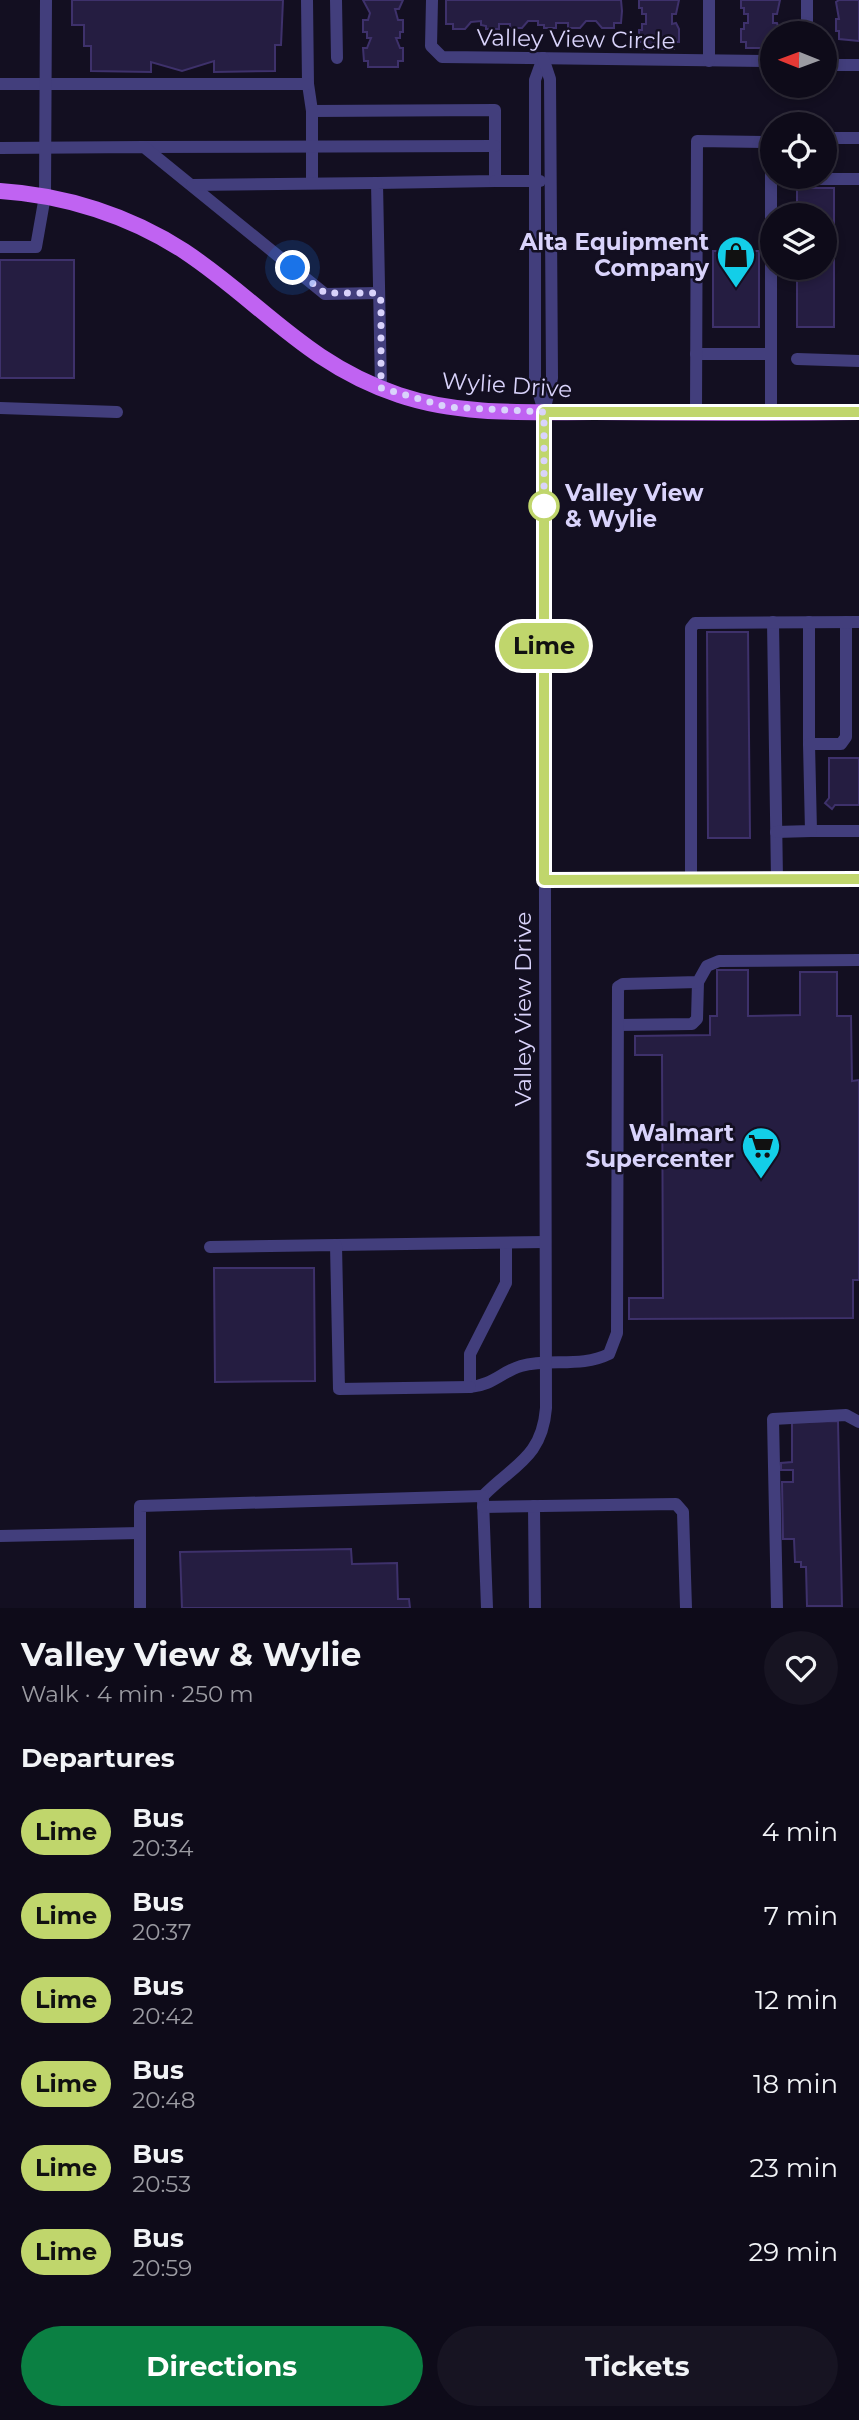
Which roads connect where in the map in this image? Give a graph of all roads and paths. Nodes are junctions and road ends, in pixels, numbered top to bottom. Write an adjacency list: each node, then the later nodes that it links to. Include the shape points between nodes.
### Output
1 (46, 0): 15 (street)
2 (307, 0): 16 (street)
3 (336, 0): 8 (street)
4 (432, 0): 9 (street, Valley View Circle, via 431,47 436,54 449,58)
5 (709, 0): 10 (street)
6 (807, 0): 7 (street)
7 (807, 21)
8 (337, 58)
9 (543, 58): 10 (street, Valley View Circle); 28 (street, Valley View Drive, via 535,80); 29 (street, Valley View Drive, via 550,79)
10 (709, 61): 11 (street, Valley View Circle)
11 (760, 61)
12 (837, 65): 13 (street)
13 (859, 65)
14 (0, 84): 15 (street)
15 (47, 84): 16 (street); 23 (street)
16 (308, 84): 17 (street)
17 (312, 111): 20 (street, via 495,110); 24 (street)
18 (837, 138): 19 (street)
19 (859, 138)
20 (495, 146): 24 (street); 27 (street)
21 (144, 147): 23 (street); 24 (street); 32 (street)
22 (0, 148): 23 (street)
23 (47, 148): 34 (street)
24 (312, 148): 30 (street)
25 (837, 179): 26 (street)
26 (859, 179)
27 (495, 181): 28 (street); 31 (street)
28 (535, 181): 29 (street); 44 (street, Valley View Drive, via 535,381)
29 (551, 181): 44 (street, Valley View Drive, via 552,378)
30 (312, 183): 31 (street); 32 (street)
31 (377, 183): 36 (street)
32 (192, 185): 36 (street, via 325,293)
33 (0, 191): 34 (main road, Wylie Drive)
34 (45, 196): 35 (street, via 36,247); 41 (main road, Wylie Drive, via 97,210 160,236 304,348)
35 (0, 247)
36 (377, 293): 41 (street, via 381,301)
37 (696, 354): 38 (street); 38 (street, via 697,141 771,142); 47 (street)
38 (771, 354): 45 (street)
39 (797, 359): 40 (street)
40 (859, 360)
41 (381, 388): 44 (main road, Wylie Drive, via 447,407)
42 (0, 408): 43 (street)
43 (117, 411)
44 (544, 412): 47 (main road, Wylie Drive); 57 (street, Valley View Drive)
45 (771, 412): 46 (main road, Wylie Drive); 47 (main road, Wylie Drive)
46 (859, 412)
47 (696, 413)
48 (773, 622): 49 (street); 54 (street); 58 (street, via 695,623 691,628)
49 (809, 622): 50 (street); 51 (street)
50 (853, 622): 51 (street, via 846,737 841,744)
51 (810, 744): 52 (street)
52 (811, 831): 53 (street); 54 (street)
53 (859, 831)
54 (776, 832): 55 (street)
55 (777, 879): 56 (street); 58 (street)
56 (859, 879)
57 (544, 880): 58 (street); 62 (street, Valley View Drive)
58 (691, 880)
59 (859, 960): 60 (street, via 719,961 707,966)
60 (698, 982): 61 (street, via 623,984 618,987); 61 (street, via 697,1019 692,1024)
61 (618, 1024): 66 (street, via 617,1333 609,1354 597,1360)
62 (545, 1242): 63 (street); 66 (street, Valley View Drive)
63 (506, 1243): 64 (street); 67 (street, via 506,1283 470,1353)
64 (336, 1245): 65 (street); 67 (street, via 339,1389)
65 (211, 1247)
66 (547, 1363): 67 (street, via 520,1367 487,1386); 69 (street, Valley View Drive, via 545,1422 538,1441 523,1463 497,1481)
67 (470, 1387)
68 (859, 1422): 77 (street, via 846,1415 772,1419)
69 (483, 1502): 70 (street); 71 (street, via 140,1506); 74 (street)
70 (534, 1506): 75 (street); 76 (street, via 680,1506)
71 (139, 1533): 72 (street); 73 (street)
72 (0, 1536)
73 (139, 1608)
74 (486, 1608)
75 (535, 1608)
76 (686, 1608)
77 (777, 1608)

